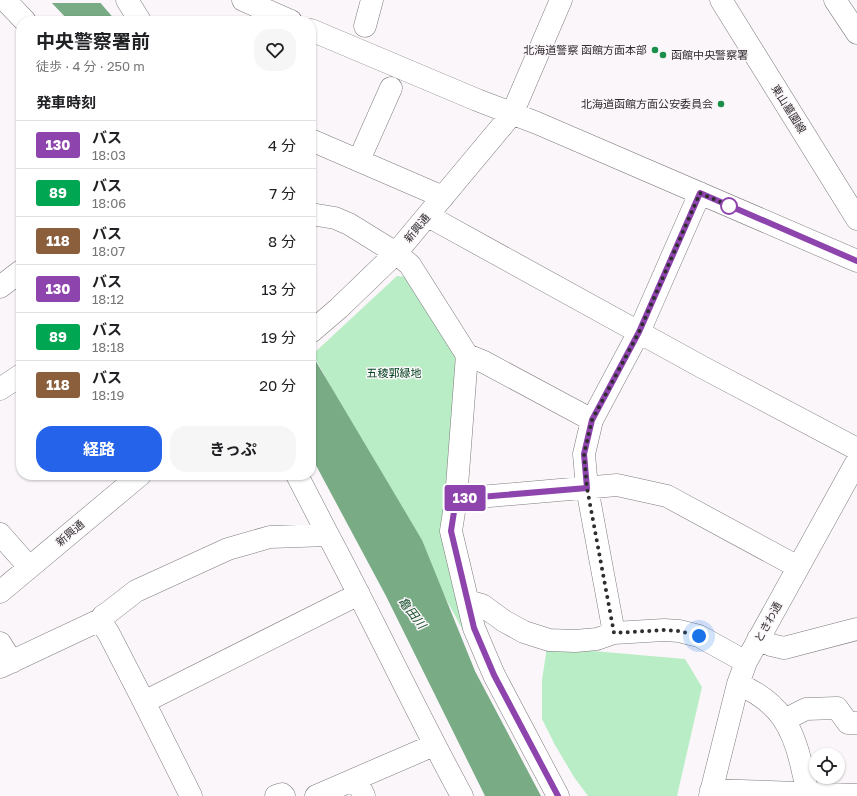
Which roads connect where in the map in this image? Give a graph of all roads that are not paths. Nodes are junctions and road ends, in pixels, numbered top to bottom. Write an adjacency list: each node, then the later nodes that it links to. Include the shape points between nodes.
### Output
1 (5, 0): 9 (street)
2 (128, 0): 10 (street)
3 (243, 0): 8 (street)
4 (372, 0): 11 (street)
5 (561, 0): 15 (street, 新興通)
6 (721, 0): 22 (street, 東山墓園線)
7 (835, 0): 13 (street)
8 (288, 13)
9 (20, 16)
10 (137, 16)
11 (365, 26)
12 (316, 32): 15 (street)
13 (857, 33)
14 (391, 88): 17 (street)
15 (512, 114): 18 (street); 19 (street, 新興通)
16 (316, 142): 17 (street)
17 (359, 160): 19 (street)
18 (700, 193): 24 (street); 28 (street)
19 (443, 197): 21 (street, 新興通)
20 (316, 215): 23 (street, via 335,218 349,224)
21 (428, 216): 23 (street, 新興通); 28 (street)
22 (857, 219)
23 (396, 253): 27 (street, 新興通); 29 (street, via 410,265)
24 (857, 261)
25 (16, 275): 26 (street)
26 (0, 288)
27 (316, 328)
28 (639, 332): 30 (street); 31 (street)
29 (467, 354): 30 (street); 36 (street)
30 (592, 420): 35 (street, via 584,454)
31 (857, 449)
32 (857, 461): 40 (street, ときわ通)
33 (134, 480): 39 (street, 新興通)
34 (299, 480): 38 (street)
35 (587, 488): 36 (street); 40 (street, via 617,485 668,496); 46 (street)
36 (456, 499): 43 (street, via 451,531)
37 (0, 534): 39 (street)
38 (328, 535): 42 (street); 44 (street, via 270,537 228,549 136,591)
39 (29, 567): 41 (street, 新興通)
40 (798, 567): 47 (street, ときわ通)
41 (0, 592)
42 (359, 594): 52 (street); 55 (street)
43 (468, 601): 46 (street, via 482,605 524,632 549,640 597,639); 65 (street, via 474,628 494,675)
44 (100, 620): 50 (street); 52 (street)
45 (857, 629): 47 (street, via 784,648)
46 (614, 633): 49 (street, via 679,631 699,636)
47 (758, 639): 49 (street, ときわ通)
48 (0, 643): 50 (street)
49 (746, 662): 51 (street, ときわ通)
50 (6, 664)
51 (738, 684): 53 (street, via 769,702); 57 (street, ときわ通)
52 (144, 702): 60 (street)
53 (784, 720): 54 (street, via 806,708 837,708 848,723); 58 (street, via 793,738)
54 (857, 723)
55 (434, 745): 56 (street); 64 (street)
56 (360, 788): 63 (street)
57 (710, 793): 58 (street)
58 (808, 795): 59 (street)
59 (857, 795)
60 (191, 796)
61 (276, 796): 62 (street)
62 (284, 796)
63 (316, 796)
64 (462, 796)
65 (558, 796)

